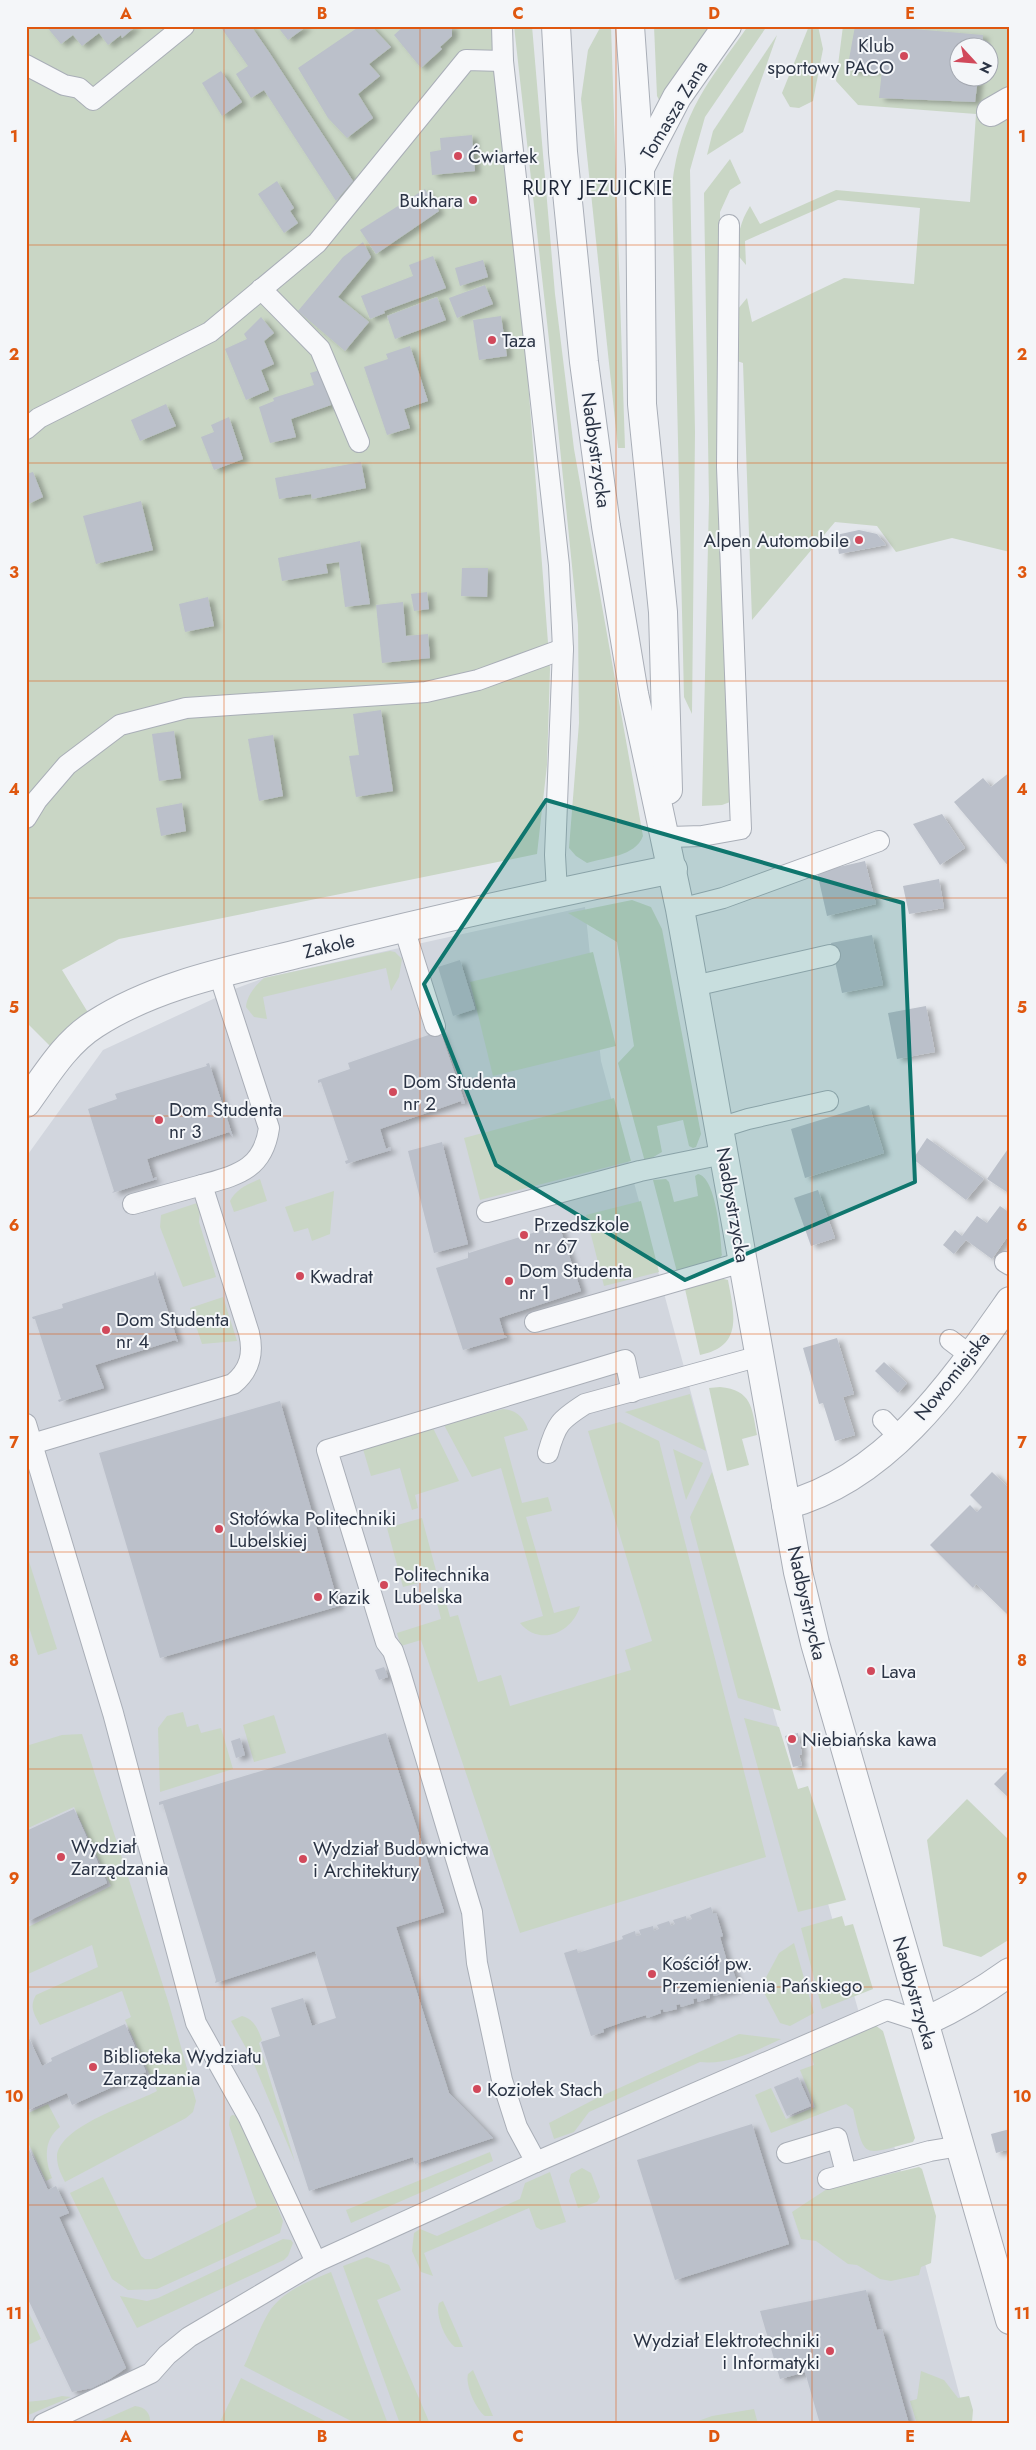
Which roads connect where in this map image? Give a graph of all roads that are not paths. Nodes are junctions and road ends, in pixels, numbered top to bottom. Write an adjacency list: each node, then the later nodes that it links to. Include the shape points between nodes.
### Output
1 (184, 26): 7 (lane, via 93,100 79,88 64,85)
2 (502, 26): 6 (lane)
3 (630, 26): 8 (street, Nadbystrzycka)
4 (727, 26): 8 (street, Tomasza Zana, via 677,97)
5 (562, 33): 17 (street, Nadbystrzycka, via 563,152 584,362 606,526 634,694)
6 (503, 61): 10 (lane, via 466,60 317,243); 13 (lane, via 559,565)
7 (26, 65)
8 (640, 168): 15 (street, Nadbystrzycka, via 642,404 664,612)
9 (729, 224): 15 (lane, via 727,467 741,829 702,836)
10 (261, 289): 11 (lane, via 210,332 39,418); 12 (lane, via 320,349)
11 (26, 429)
12 (359, 442)
13 (563, 648): 14 (lane, via 478,680 426,692 186,708 120,725 66,765); 18 (lane, via 555,854)
14 (26, 818)
15 (670, 837): 17 (street, Nadbystrzycka)
16 (879, 841): 19 (lane, via 723,898)
17 (673, 869): 18 (street, Zakole); 19 (street, Nadbystrzycka)
18 (557, 892): 20 (street, Zakole)
19 (680, 909): 23 (street, Nadbystrzycka)
20 (404, 928): 22 (street, Zakole); 24 (lane)
21 (830, 955): 23 (lane)
22 (219, 974): 26 (street, Zakole, via 146,996 95,1024 60,1056); 28 (lane, via 269,1128 261,1157 251,1166 236,1176)
23 (694, 986): 27 (street, Nadbystrzycka)
24 (435, 1026)
25 (828, 1101): 27 (lane, via 748,1119)
26 (26, 1103)
27 (722, 1141): 30 (lane, via 640,1171); 31 (street, Nadbystrzycka)
28 (202, 1185): 29 (lane); 37 (lane, via 252,1345 251,1358 241,1377 233,1384)
29 (133, 1204)
30 (487, 1212)
31 (744, 1262): 33 (lane); 34 (street, Nadbystrzycka)
32 (1010, 1301): 39 (street, Nowomiejska, via 960,1348 940,1396 891,1429 875,1458 816,1495)
33 (535, 1322)
34 (760, 1356): 35 (lane); 39 (street, Nadbystrzycka)
35 (632, 1392): 38 (lane, via 585,1404 567,1416 553,1432); 44 (lane, via 625,1360 327,1450 386,1642 403,1681 467,1893 477,1963 502,2080 517,2126)
36 (26, 1424): 37 (lane)
37 (32, 1444): 45 (lane, via 113,1712 196,2023 249,2118)
38 (548, 1453)
39 (786, 1505): 41 (street, Nadbystrzycka, via 815,1643)
40 (1010, 1972): 41 (street, via 960,2005)
41 (924, 2022): 42 (street, Nadbystrzycka); 44 (lane, via 887,2010)
42 (960, 2146): 43 (lane, via 837,2176 837,2138); 46 (street, Nadbystrzycka)
43 (787, 2153)
44 (536, 2162): 45 (lane)
45 (316, 2262): 47 (lane, via 189,2338 151,2373)
46 (1010, 2320)
47 (44, 2424)

